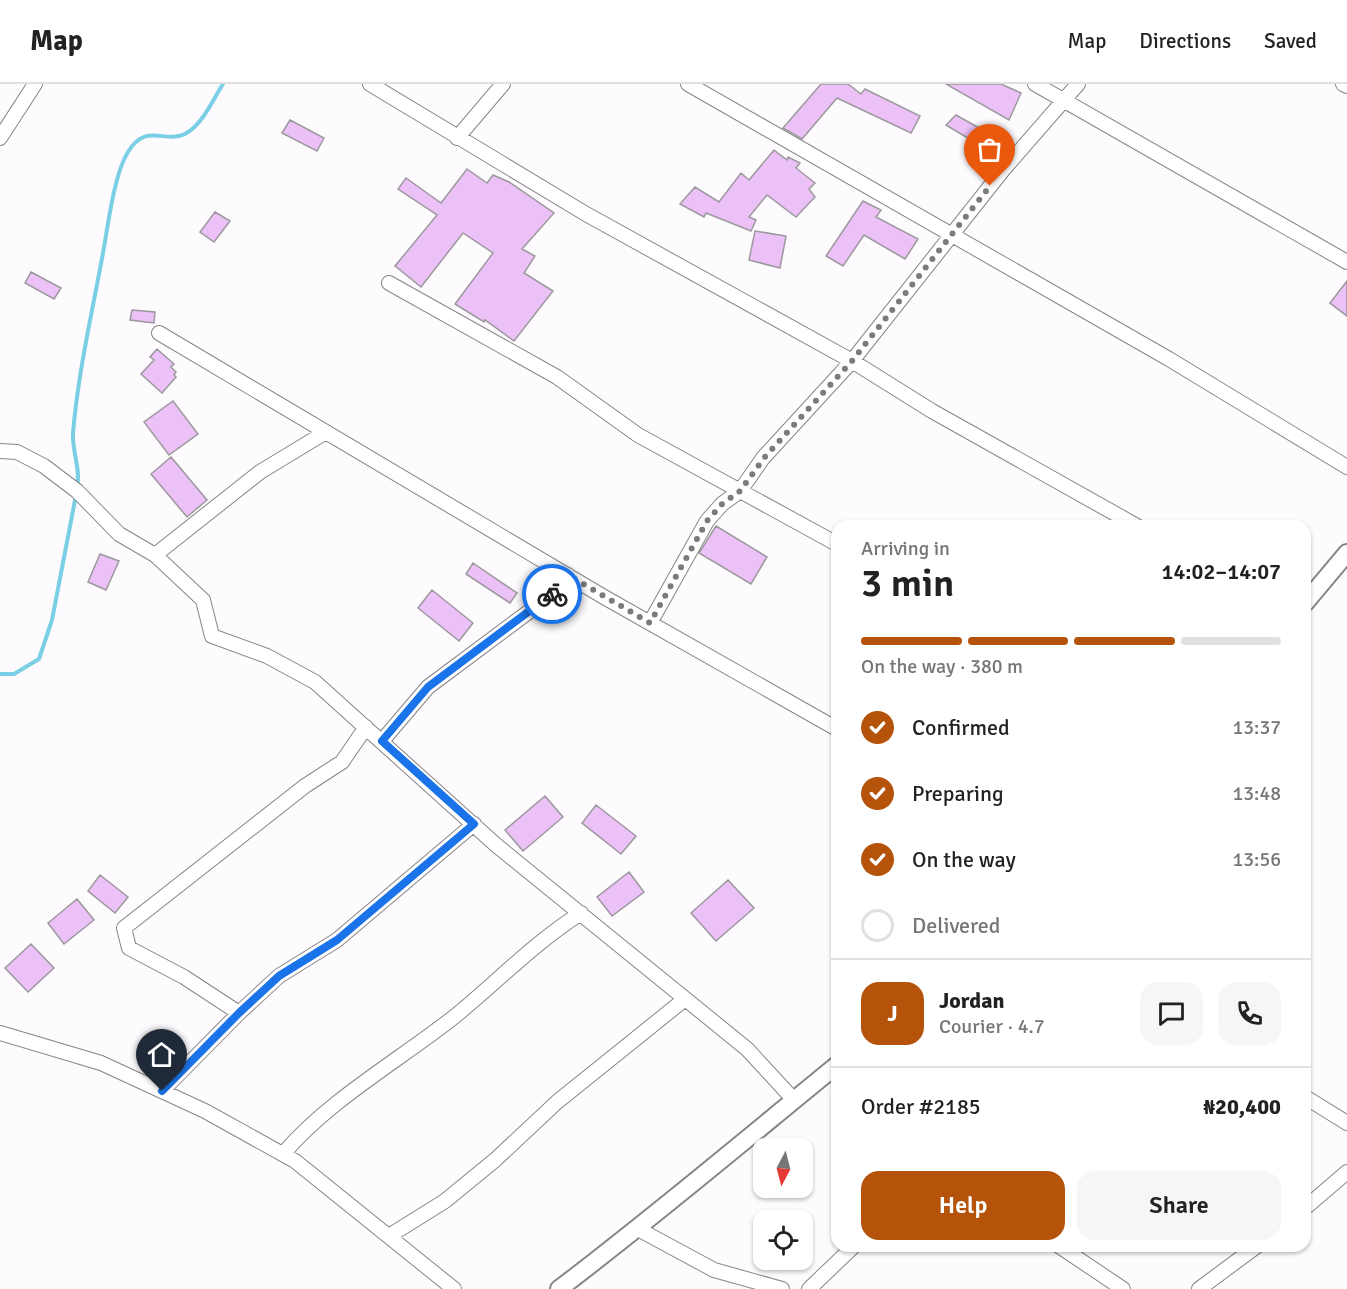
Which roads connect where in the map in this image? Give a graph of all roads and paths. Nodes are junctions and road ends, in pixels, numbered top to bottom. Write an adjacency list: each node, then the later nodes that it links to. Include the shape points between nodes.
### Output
1 (35, 84): 10 (street)
2 (370, 84): 11 (street)
3 (503, 84): 11 (street)
4 (688, 84): 12 (street)
5 (1035, 84): 9 (street)
6 (1078, 84): 9 (street)
7 (1343, 84): 8 (street)
8 (1347, 86)
9 (1064, 101): 12 (street); 13 (street)
10 (0, 138)
11 (457, 138): 16 (street, via 596,220)
12 (951, 235): 16 (street); 19 (street, via 1159,353)
13 (1347, 262)
14 (389, 283): 20 (street, via 557,377 638,435)
15 (159, 333): 17 (street)
16 (852, 361): 20 (street, via 764,458); 21 (street, via 932,411)
17 (326, 432): 24 (street, via 260,472); 25 (street)
18 (0, 452): 24 (street, via 17,452 44,466 119,534)
19 (1347, 467)
20 (740, 491): 22 (street); 27 (street, via 707,521)
21 (1126, 520)
22 (831, 541)
23 (1347, 553): 26 (street)
24 (155, 555): 29 (street, via 203,600 212,636 267,656 315,682)
25 (568, 575): 27 (street); 30 (street, via 550,596 428,687)
26 (1311, 596)
27 (650, 623): 28 (street)
28 (831, 726)
29 (366, 727): 30 (street); 34 (street, via 342,762 305,786 124,928 129,948 184,977)
30 (382, 741): 31 (street)
31 (474, 824): 32 (street); 34 (street, via 337,940 279,976)
32 (581, 913): 33 (street); 41 (street, via 377,1073)
33 (685, 999): 38 (street, via 747,1049); 45 (street, via 557,1102 453,1194)
34 (239, 1013): 37 (street)
35 (0, 1033): 37 (street, via 101,1063)
36 (831, 1070): 38 (street)
37 (162, 1091): 41 (street)
38 (794, 1100): 44 (street)
39 (1311, 1101): 40 (street)
40 (1347, 1124)
41 (283, 1154): 45 (street)
42 (1347, 1172): 43 (street)
43 (1311, 1203)
44 (638, 1229): 50 (street); 51 (street, via 714,1270)
45 (390, 1236): 49 (street)
46 (848, 1252): 52 (street)
47 (1068, 1252): 53 (street)
48 (1249, 1252): 54 (street)
49 (454, 1289)
50 (559, 1289)
51 (782, 1289)
52 (809, 1289)
53 (1123, 1289)
54 (1199, 1289)

